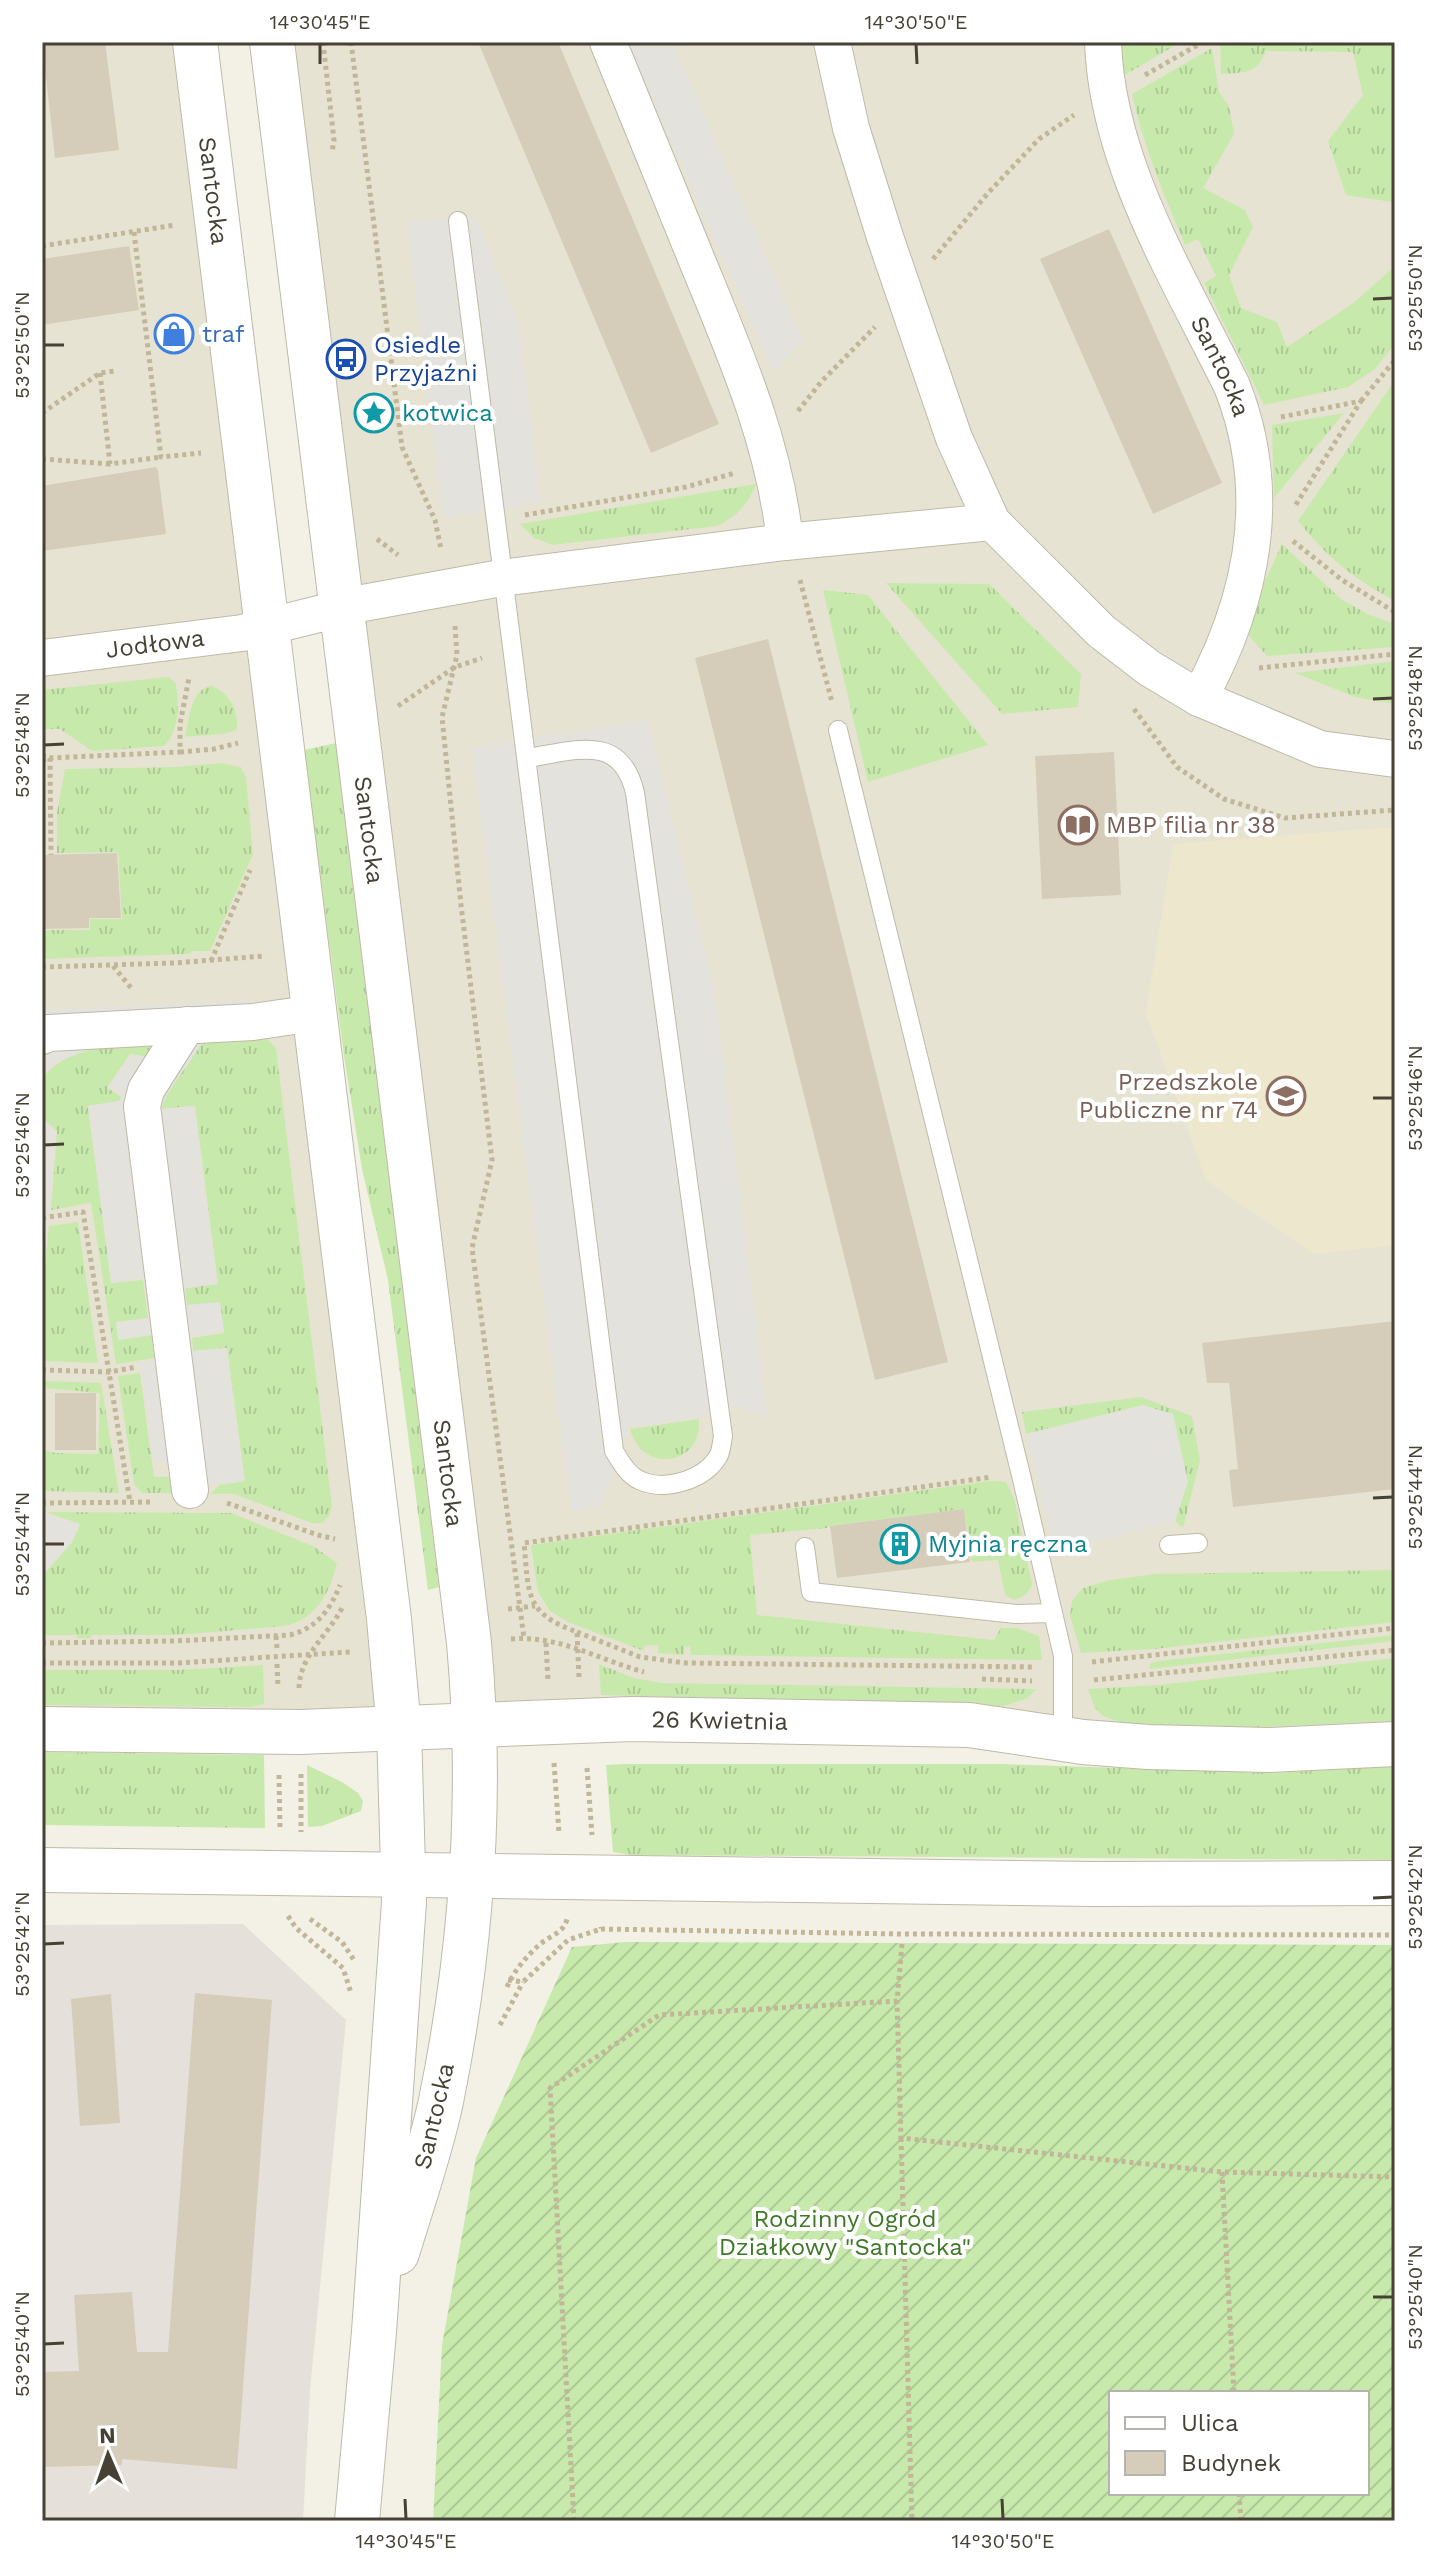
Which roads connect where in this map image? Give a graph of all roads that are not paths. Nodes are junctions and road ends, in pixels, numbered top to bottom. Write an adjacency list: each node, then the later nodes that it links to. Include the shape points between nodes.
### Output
1 (195, 42): 11 (street, Santocka)
2 (272, 42): 10 (street, Santocka)
3 (608, 42): 8 (street, via 727,333 768,450)
4 (832, 42): 7 (street, via 851,128 904,293 954,438)
5 (1103, 42): 13 (street, Santocka, via 1119,141 1232,386 1266,530)
6 (458, 221): 9 (lane)
7 (992, 522): 8 (street); 13 (street, via 1101,631)
8 (785, 542): 9 (street)
9 (501, 578): 10 (street); 15 (lane)
10 (341, 608): 11 (street); 25 (street, Santocka)
11 (266, 627): 12 (street, Jodłowa); 17 (street, Santocka)
12 (42, 658)
13 (1199, 698): 16 (street, via 1320,749)
14 (838, 730): 24 (lane)
15 (528, 758): 15 (lane, via 614,1451 639,1480 674,1483 709,1467 723,1436 635,793 630,773 618,757 601,751)
16 (1395, 759)
17 (314, 1013): 18 (street); 27 (street, Santocka)
18 (187, 1025): 19 (street); 20 (street, via 146,1090 142,1106)
19 (42, 1036)
20 (190, 1498)
21 (1198, 1543): 22 (lane)
22 (1169, 1545)
23 (805, 1547): 24 (lane, via 811,1592 1016,1614)
24 (1053, 1613): 28 (lane, via 1064,1673)
25 (476, 1725): 27 (street, 26 Kwietnia); 28 (street, 26 Kwietnia, via 632,1719 955,1725); 32 (street, Santocka)
26 (42, 1729): 27 (street, 26 Kwietnia)
27 (399, 1729): 31 (street, Santocka)
28 (1063, 1739): 29 (street, 26 Kwietnia, via 1268,1750)
29 (1395, 1744)
30 (42, 1870): 31 (street)
31 (404, 1875): 32 (street); 34 (street, Santocka)
32 (473, 1875): 33 (street); 34 (street, Santocka, via 463,1974 440,2102)
33 (1395, 1883)
34 (374, 2332): 35 (street, Santocka)
35 (357, 2521)

